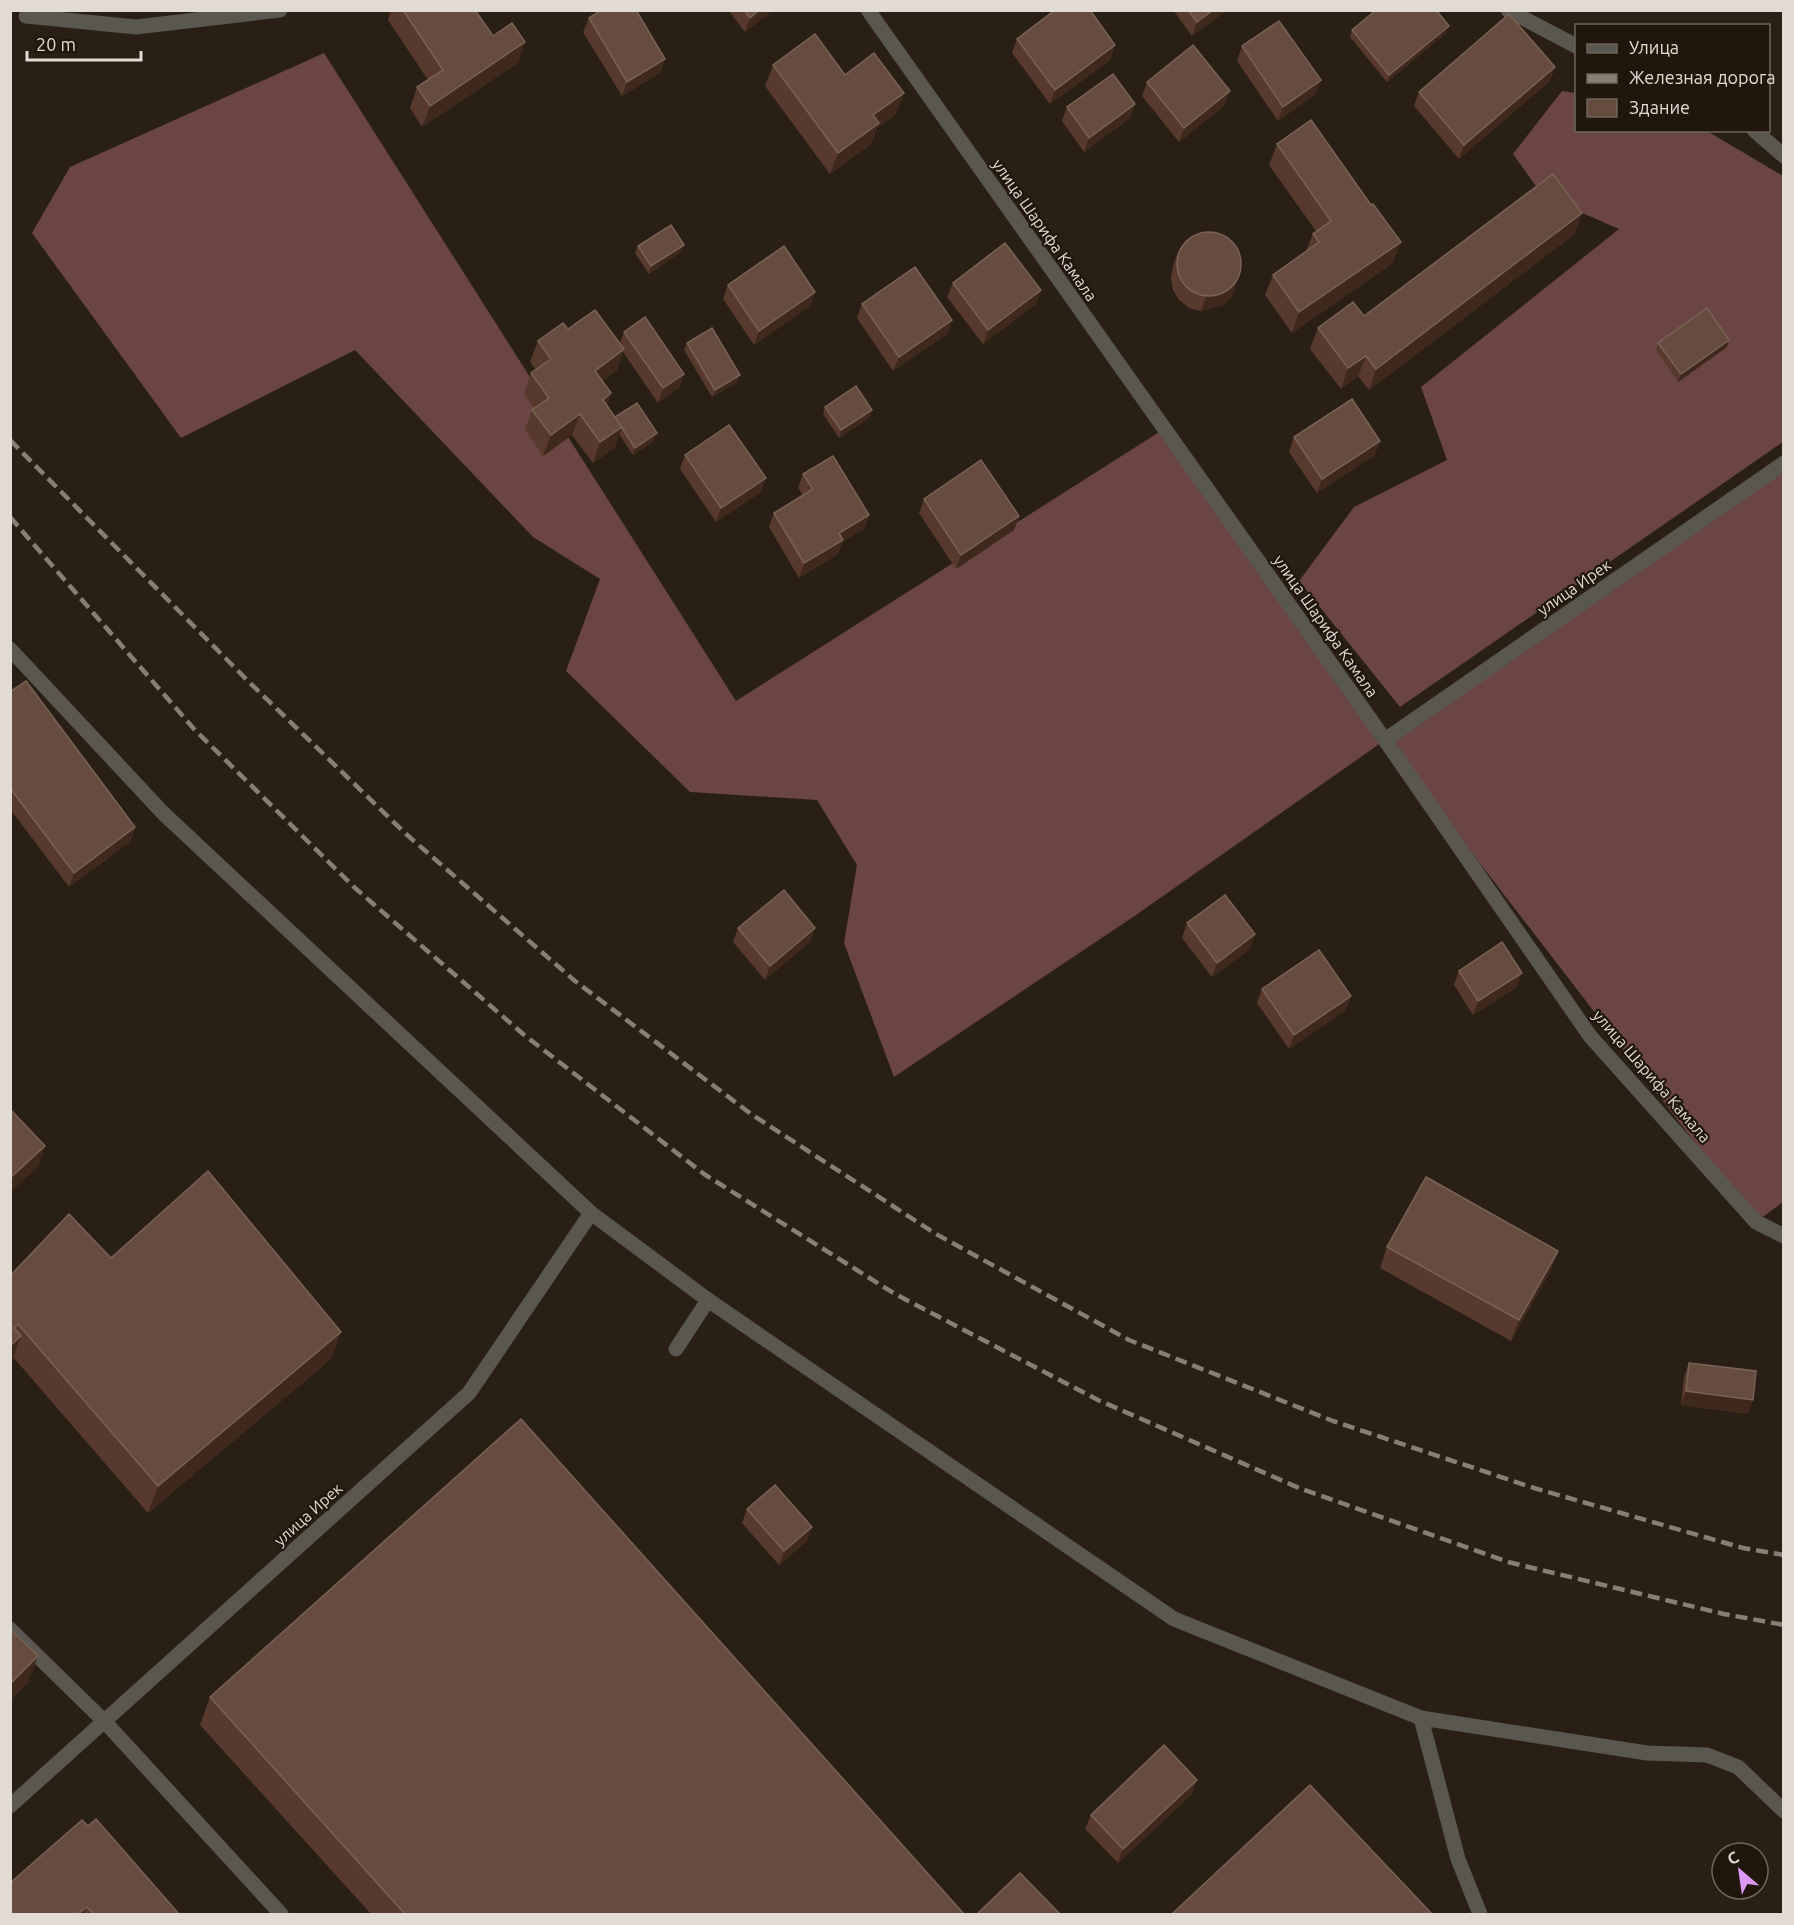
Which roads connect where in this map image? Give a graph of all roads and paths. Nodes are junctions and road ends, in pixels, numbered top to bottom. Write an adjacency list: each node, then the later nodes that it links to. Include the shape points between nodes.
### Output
1 (280, 10): 4 (street, via 136,27)
2 (868, 10): 10 (street, улица Шарифа Камала)
3 (1508, 10): 5 (street)
4 (26, 16)
5 (1575, 45)
6 (1756, 132): 7 (street)
7 (1784, 156)
8 (1784, 463): 10 (street, улица Ирек)
9 (10, 649): 11 (street, via 163,813)
10 (1385, 740): 12 (street, улица Шарифа Камала, via 1590,1036 1756,1222)
11 (591, 1213): 13 (street); 17 (street, улица Ирек, via 470,1393)
12 (1784, 1236)
13 (708, 1300): 14 (street); 16 (street, via 1174,1619)
14 (676, 1349)
15 (10, 1629): 17 (street)
16 (1421, 1718): 19 (street, via 1647,1754 1707,1755 1738,1767); 21 (street, via 1458,1859)
17 (105, 1722): 18 (street, улица Ирек); 20 (street)
18 (10, 1806)
19 (1784, 1811)
20 (281, 1914)
21 (1480, 1914)

